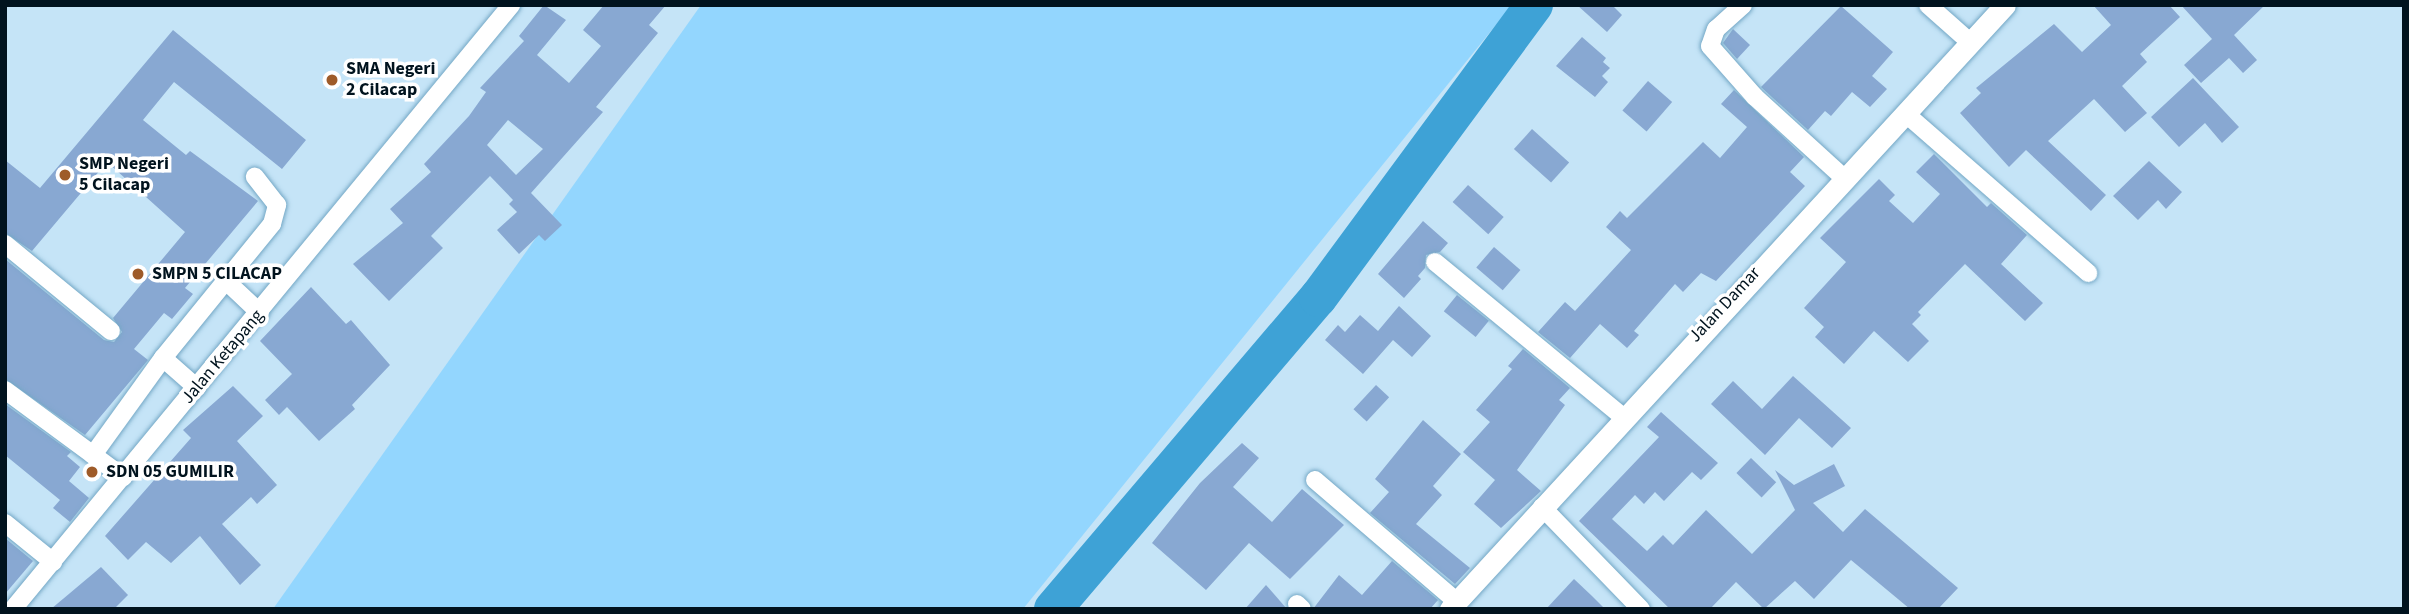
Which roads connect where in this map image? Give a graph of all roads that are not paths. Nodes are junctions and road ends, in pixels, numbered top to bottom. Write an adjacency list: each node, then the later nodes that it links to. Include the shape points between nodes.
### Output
1 (511, 5): 13 (street, Jalan Ketapang)
2 (1743, 5): 8 (street, via 1716,29 1710,46 1755,97)
3 (1928, 5): 5 (street)
4 (2005, 5): 5 (street, Jalan Damar)
5 (1971, 43): 6 (street, Jalan Damar)
6 (1906, 114): 8 (street, Jalan Damar); 11 (street)
7 (255, 177): 12 (street, via 274,198 276,215)
8 (1844, 178): 18 (street, Jalan Damar)
9 (5, 244): 14 (street)
10 (1435, 262): 18 (street)
11 (2088, 274)
12 (225, 281): 13 (street); 15 (street)
13 (260, 313): 16 (street, Jalan Ketapang)
14 (111, 331)
15 (163, 358): 16 (street); 19 (street)
16 (197, 388): 20 (street, Jalan Ketapang)
17 (5, 390): 19 (street)
18 (1623, 417): 22 (street, Jalan Damar)
19 (93, 455): 20 (street)
20 (122, 477): 24 (street, Jalan Ketapang)
21 (1315, 480): 25 (street)
22 (1542, 507): 25 (street, Jalan Damar); 27 (street)
23 (5, 523): 24 (street)
24 (53, 562): 26 (street, Jalan Ketapang)
25 (1453, 605)
26 (13, 609)
27 (1641, 609)

